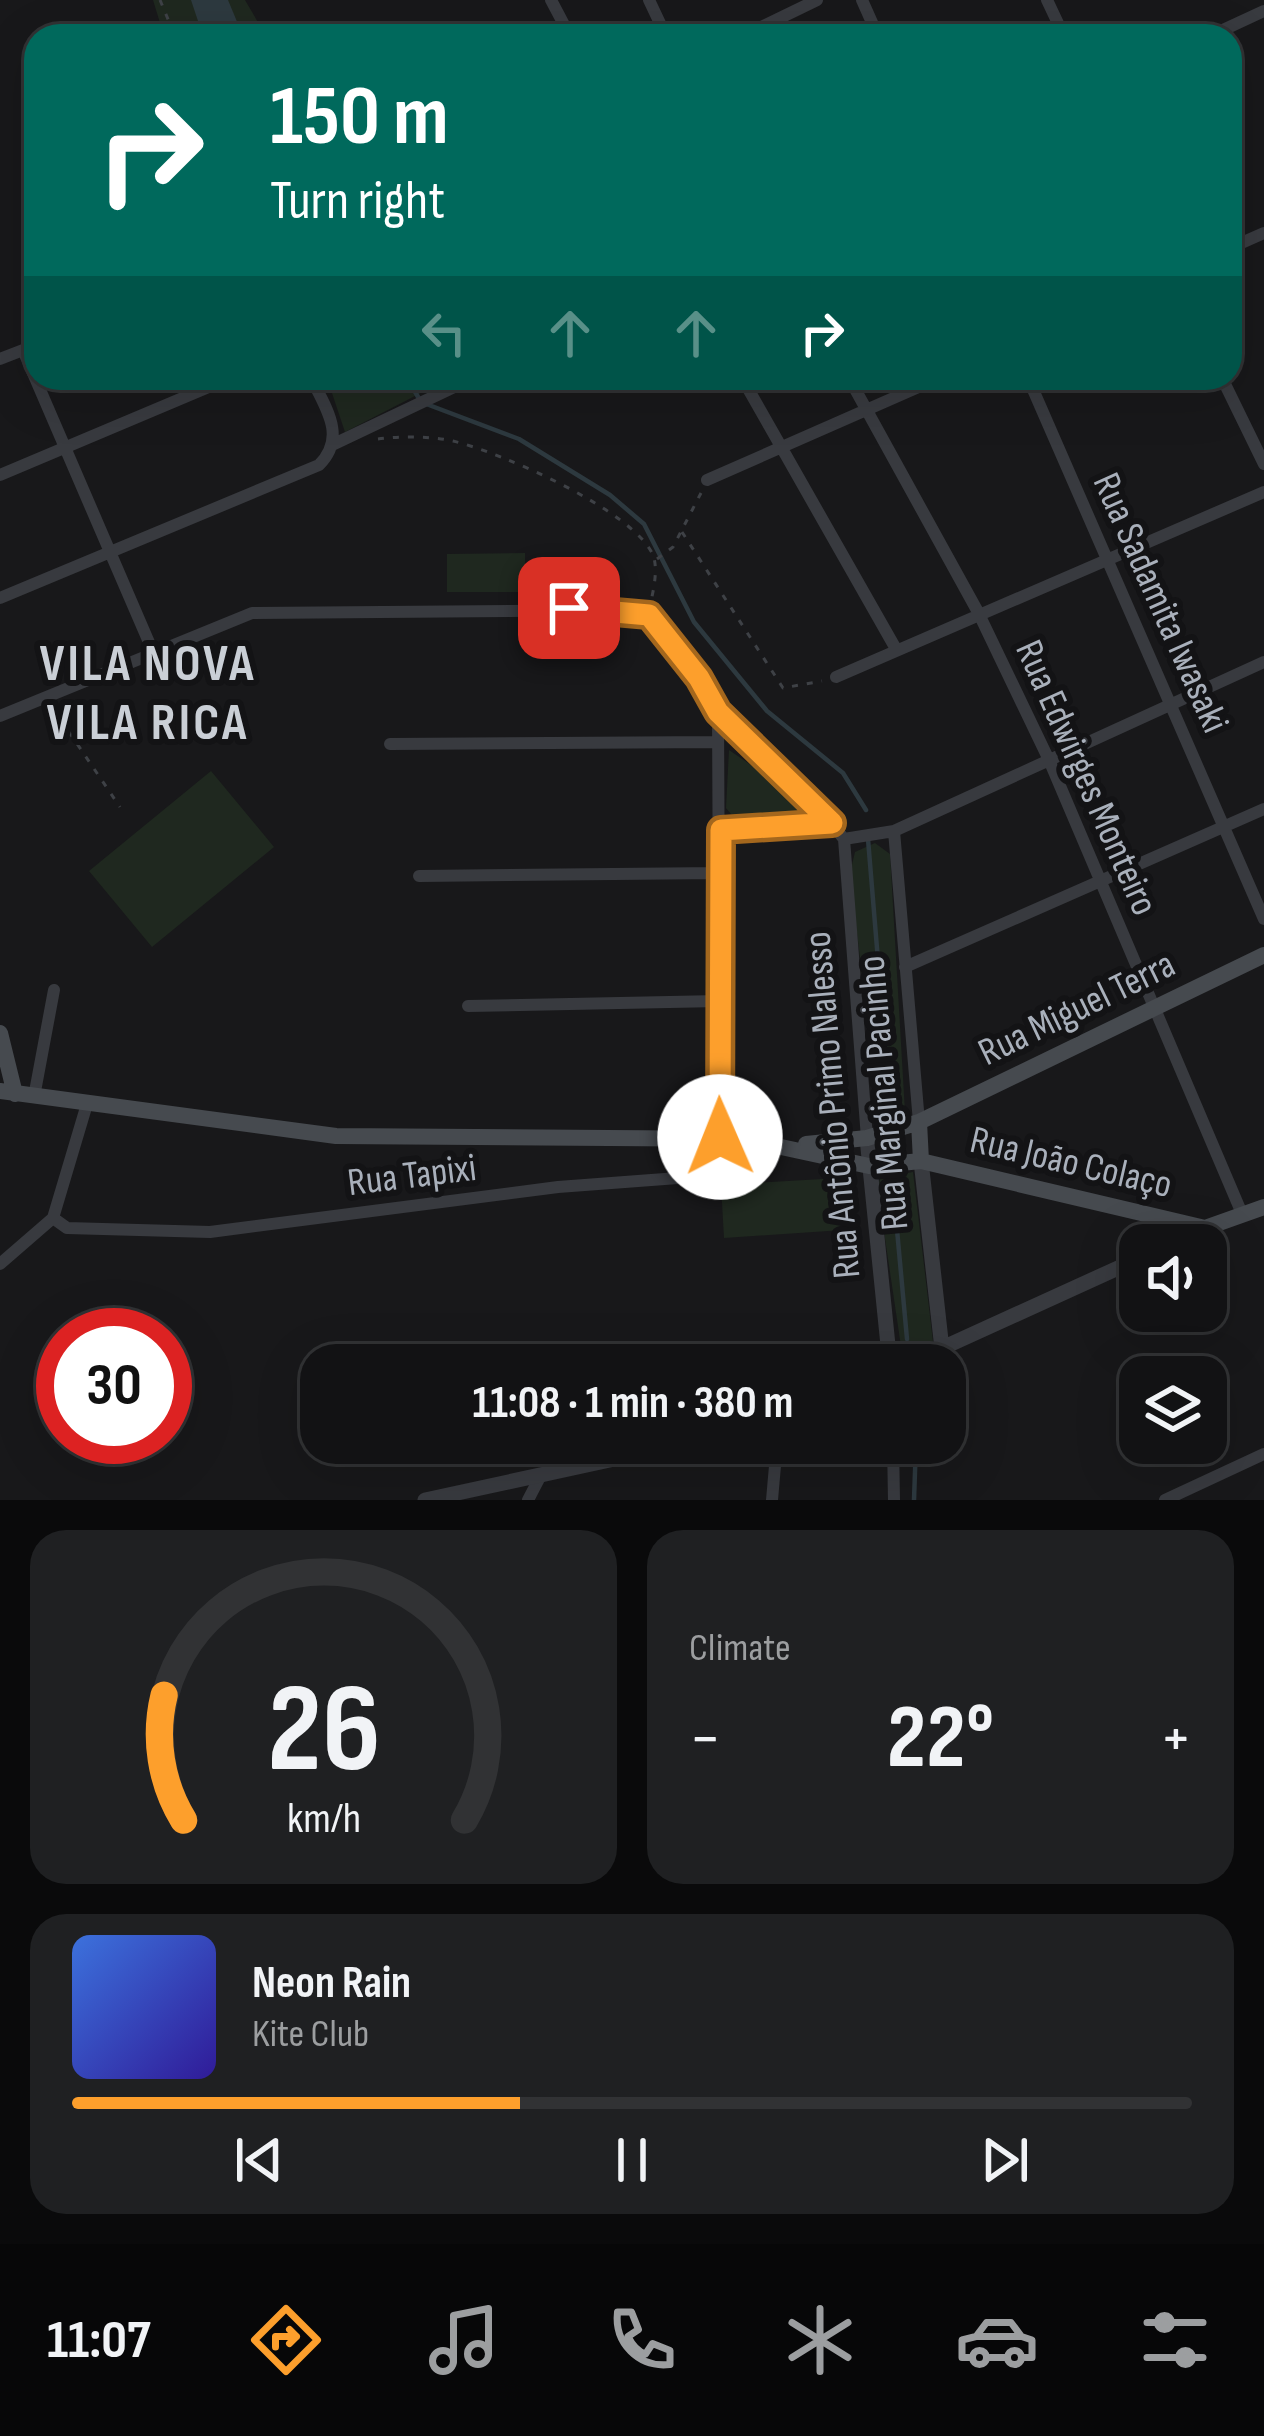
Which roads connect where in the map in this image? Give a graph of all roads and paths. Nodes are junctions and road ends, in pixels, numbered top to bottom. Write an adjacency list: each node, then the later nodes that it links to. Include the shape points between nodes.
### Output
1 (817, 0): 3 (street)
2 (1264, 11): 4 (street)
3 (767, 24)
4 (1236, 24)
5 (45, 390): 17 (street)
6 (201, 390): 17 (street)
7 (317, 390): 16 (street, via 333,422)
8 (448, 390): 16 (street)
9 (749, 390): 18 (street)
10 (856, 390): 14 (street, Rua Edwirges Monteiro)
11 (912, 390): 14 (street)
12 (1033, 390): 25 (street, Rua Sadamita Iwasaki)
13 (1228, 390): 19 (street)
14 (867, 410): 18 (street); 28 (street, Rua Edwirges Monteiro)
15 (372, 440): 26 (path, via 448,440 482,449 612,516 642,538)
16 (332, 445): 24 (street, via 300,475)
17 (65, 447): 20 (street); 24 (street)
18 (781, 447): 21 (street); 30 (street)
19 (1264, 464)
20 (0, 475)
21 (707, 480): 23 (path)
22 (1264, 492): 25 (street)
23 (682, 532): 26 (path); 33 (path, via 782,688)
24 (110, 553): 27 (street); 31 (street)
25 (1108, 558): 28 (street); 35 (street, Rua Sadamita Iwasaki)
26 (655, 560): 29 (path)
27 (0, 598)
28 (978, 612): 30 (street); 40 (street, Rua Edwirges Monteiro)
29 (649, 615): 31 (street, via 611,608 270,611); 36 (street)
30 (896, 649): 33 (street)
31 (154, 654): 34 (street)
32 (1264, 662): 35 (street)
33 (836, 676)
34 (44, 695): 37 (street); 41 (path)
35 (1172, 703): 40 (street); 44 (street, Rua Sadamita Iwasaki)
36 (718, 712): 38 (street); 43 (street)
37 (0, 716)
38 (718, 742): 39 (street); 45 (street)
39 (390, 744)
40 (1049, 760): 46 (street); 50 (street, Rua Edwirges Monteiro)
41 (120, 807)
42 (1264, 809): 44 (street)
43 (832, 823): 45 (street); 47 (street)
44 (1226, 826): 50 (street); 51 (street, Rua Sadamita Iwasaki)
45 (721, 830): 48 (street)
46 (894, 831): 47 (street); 53 (street, Rua Marginal Pacinho)
47 (851, 837): 63 (street, Rua Antônio Primo Nalesso)
48 (719, 873): 49 (street); 55 (street)
49 (419, 876)
50 (1102, 881): 53 (street); 57 (street, Rua Edwirges Monteiro)
51 (1264, 919)
52 (1264, 955): 57 (main road, Rua Miguel Terra)
53 (905, 967): 62 (street, Rua Marginal Pacinho)
54 (54, 990): 60 (street)
55 (719, 1001): 56 (street); 64 (street)
56 (468, 1006)
57 (1155, 1006): 62 (main road, Rua Miguel Terra); 69 (street, Rua Edwirges Monteiro)
58 (0, 1033): 59 (main road)
59 (7, 1093): 60 (main road)
60 (34, 1097): 61 (main road)
61 (87, 1104): 64 (main road, via 335,1136); 70 (street)
62 (914, 1124): 63 (main road, Rua Miguel Terra); 66 (main road, Rua Marginal Pacinho)
63 (873, 1136): 65 (main road, Rua Miguel Terra); 67 (street, Rua Antônio Primo Nalesso)
64 (720, 1137): 65 (main road)
65 (779, 1144): 67 (main road); 70 (street, Rua Tapixi, via 718,1175 210,1232 67,1228)
66 (916, 1161): 67 (main road, Rua João Colaço); 71 (main road, Rua João Colaço); 76 (street, Rua Marginal Pacinho)
67 (873, 1166): 75 (street, Rua Antônio Primo Nalesso)
68 (1264, 1207): 69 (main road)
69 (1243, 1216): 72 (main road)
70 (53, 1218): 73 (street)
71 (1187, 1224)
72 (1217, 1224)
73 (0, 1264)
74 (1119, 1268): 77 (street)
75 (888, 1344)
76 (937, 1344)
77 (955, 1344)
78 (1264, 1454): 87 (street)
79 (592, 1464): 82 (street)
80 (775, 1464): 85 (street)
81 (894, 1464): 86 (street)
82 (541, 1475): 83 (street); 84 (street)
83 (424, 1500)
84 (528, 1500)
85 (772, 1500)
86 (895, 1500)
87 (1165, 1500)

